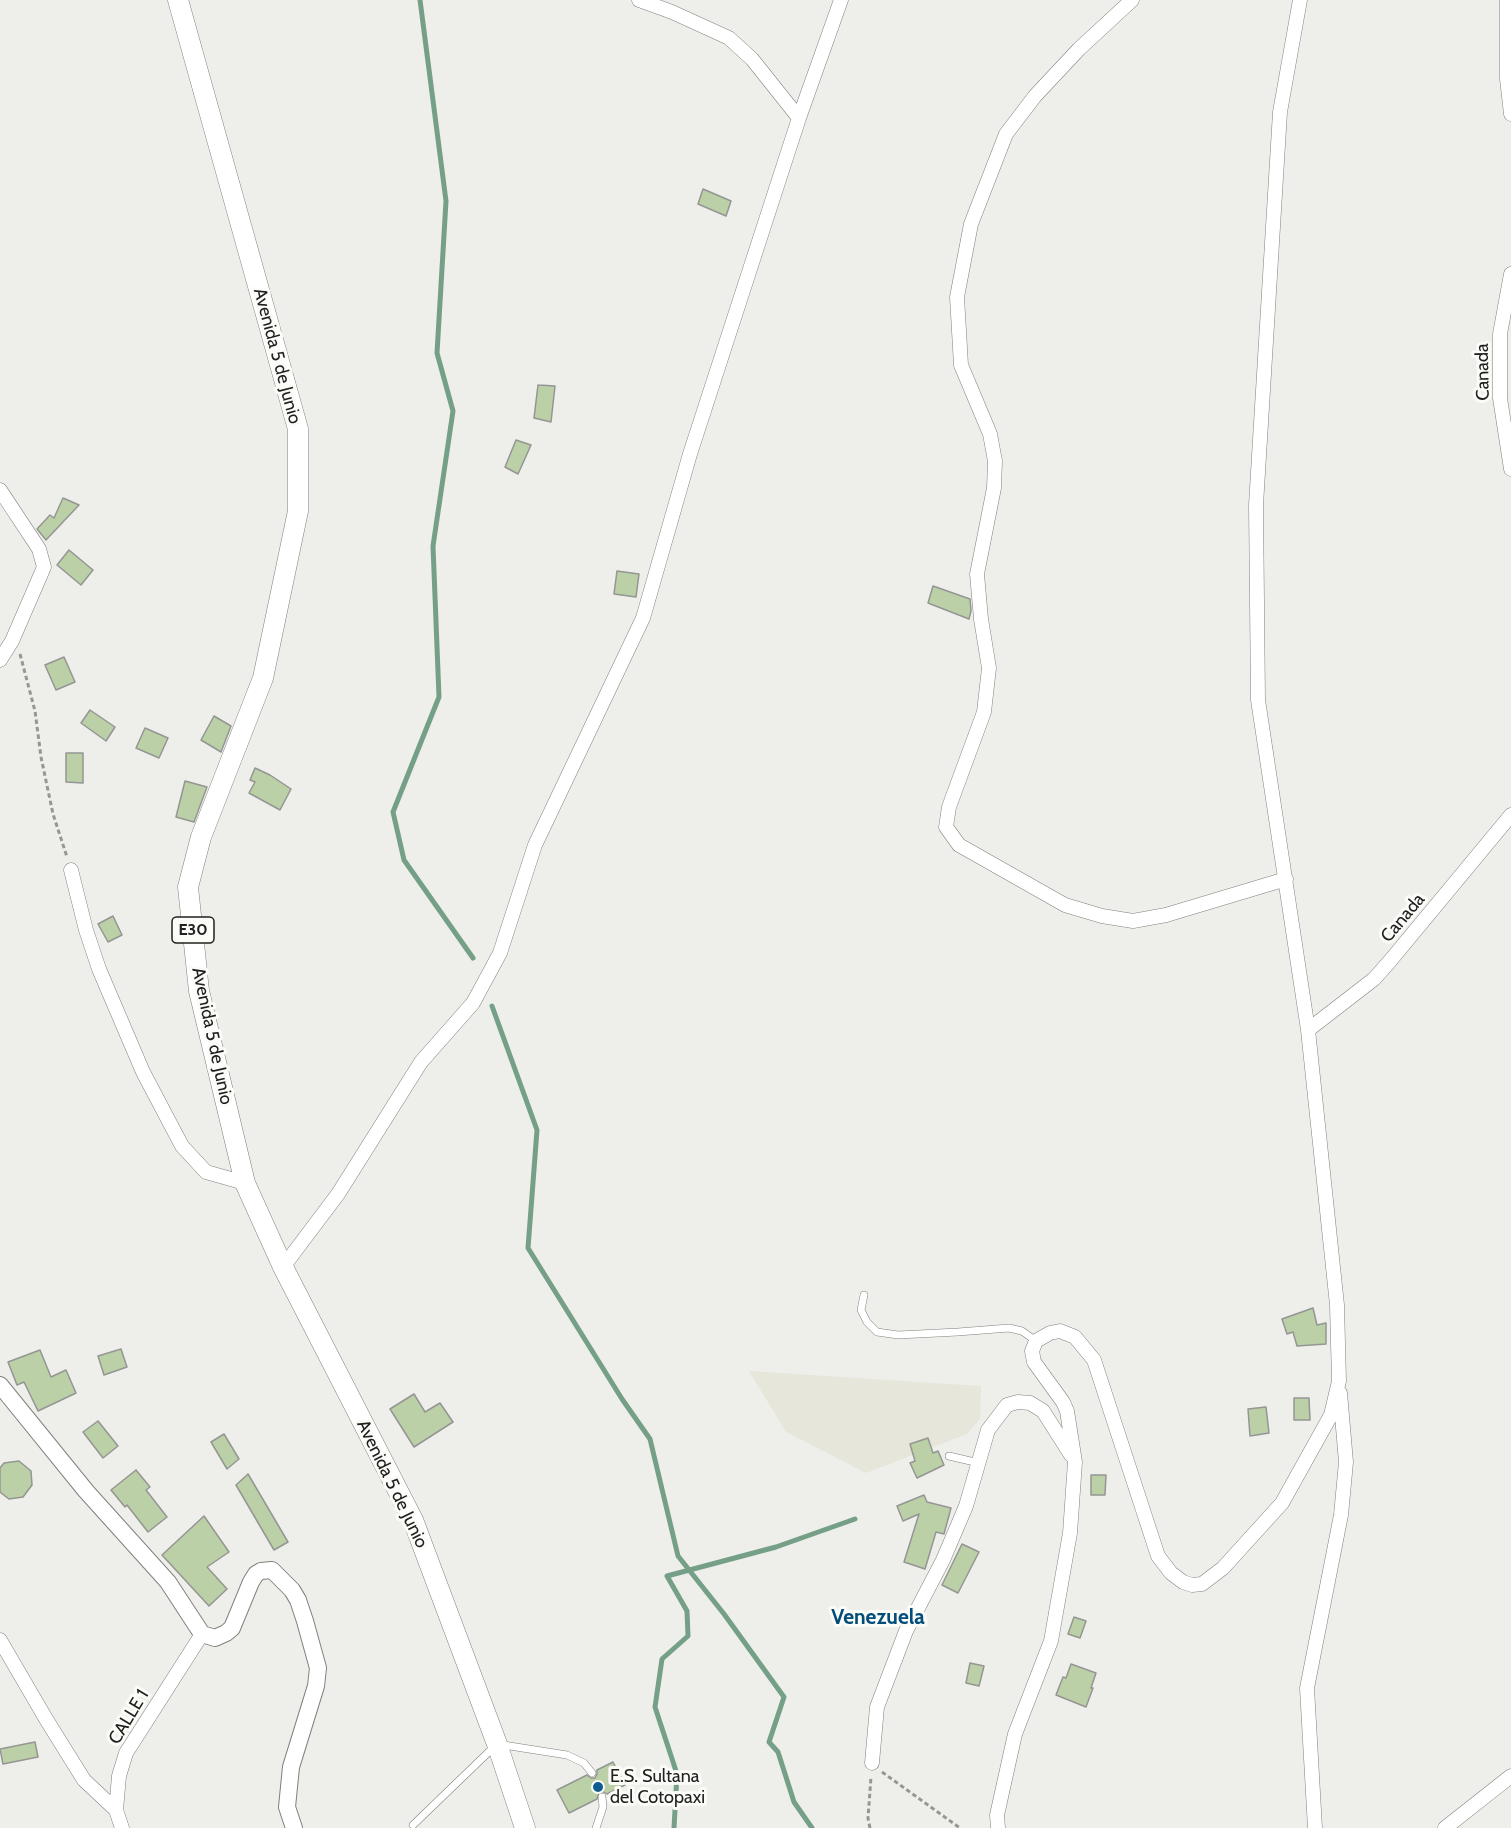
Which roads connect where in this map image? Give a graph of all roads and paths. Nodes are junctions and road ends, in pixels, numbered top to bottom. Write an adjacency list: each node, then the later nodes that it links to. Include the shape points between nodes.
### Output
1 (178, 0): 18 (main road, Avenida 5 de Junio / E30, via 298,429 298,510 263,678 201,837 188,887 199,991)
2 (639, 0): 8 (street, via 729,38 752,59)
3 (841, 0): 8 (street)
4 (1132, 0): 16 (street, via 1079,49 1006,134 971,224 957,297 961,366 990,434 994,461 994,488 977,574 989,668 984,712 949,807 946,827 959,845 1065,905 1133,921)
5 (1300, 0): 16 (street, via 1280,111 1256,505 1258,700)
6 (1507, 0): 7 (street)
7 (1511, 114)
8 (799, 118): 19 (street, via 690,454 643,618 535,845 500,953 473,1003 421,1062 338,1194)
9 (1511, 274): 10 (street, Canada, via 1500,334 1500,398)
10 (1511, 469)
11 (0, 490): 12 (street, via 39,549 44,567)
12 (12, 641): 13 (street); 15 (path, via 24,668 53,814)
13 (0, 660)
14 (1511, 815): 17 (street, Canada, via 1374,979)
15 (71, 870): 18 (street, via 99,969 143,1072 182,1146 206,1172)
16 (1286, 879): 17 (street)
17 (1308, 1030): 22 (street, via 1337,1305)
18 (244, 1184): 19 (main road, Avenida 5 de Junio / E30)
19 (283, 1267): 29 (main road, Avenida 5 de Junio / E30, via 412,1520)
20 (864, 1295): 21 (lane, via 861,1310 878,1332 898,1335 1008,1328 1022,1331)
21 (1036, 1341): 22 (street, via 1060,1330 1075,1337 1094,1360 1158,1556 1171,1573 1192,1585 1202,1584 1223,1568 1282,1503 1331,1415); 25 (street, via 1032,1351 1034,1362 1067,1411)
22 (1339, 1381): 43 (street, via 1346,1462 1341,1515 1307,1688)
23 (0, 1386): 27 (street, via 86,1491 168,1582)
24 (949, 1456): 26 (lane)
25 (1075, 1462): 26 (street, via 1043,1411 1030,1403 1018,1402 1007,1405 988,1430); 42 (street, via 1070,1533 1051,1641 1015,1734 997,1815)
26 (978, 1463): 30 (street, via 966,1506 906,1631 877,1707)
27 (202, 1634): 34 (street, CALLE 1, via 126,1753); 37 (street, via 215,1638 232,1628 251,1582 266,1569 278,1574 298,1600 318,1668 291,1767 287,1807)
28 (0, 1640): 34 (street, via 84,1780)
29 (497, 1744): 31 (lane, via 567,1755 584,1763); 35 (lane); 38 (main road, Avenida 5 de Junio / E30)
30 (872, 1763): 40 (path); 41 (path)
31 (592, 1773)
32 (1511, 1776): 44 (street)
33 (602, 1797): 39 (lane)
34 (116, 1810): 36 (street, CALLE 1)
35 (413, 1825)
36 (122, 1828)
37 (294, 1828)
38 (525, 1828)
39 (596, 1828)
40 (870, 1828)
41 (960, 1828)
42 (998, 1828)
43 (1315, 1828)
44 (1445, 1828)

